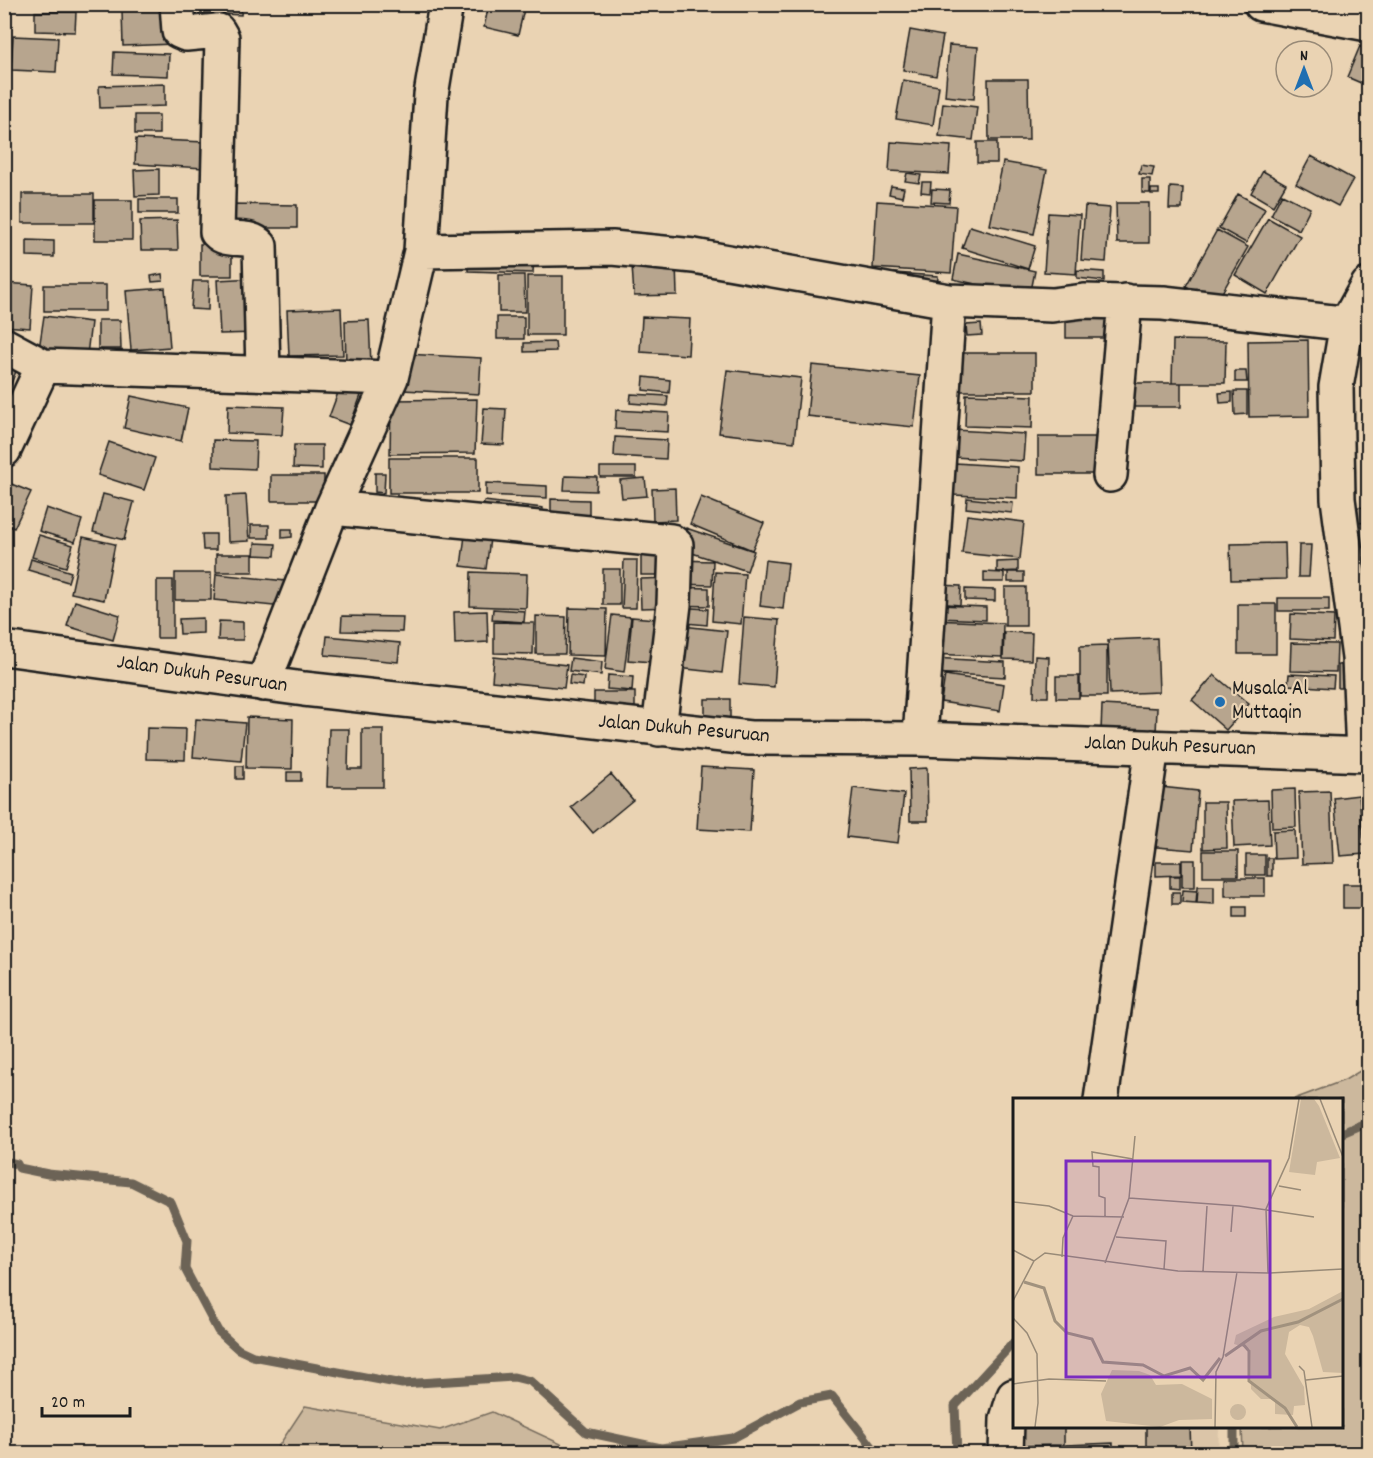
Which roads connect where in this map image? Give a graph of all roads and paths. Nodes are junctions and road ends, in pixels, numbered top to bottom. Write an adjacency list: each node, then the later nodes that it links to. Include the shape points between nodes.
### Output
1 (177, 4): 12 (street, via 179,31 218,31 222,38 217,232 222,237 253,240 260,246)
2 (446, 4): 5 (street, via 431,95)
3 (1261, 4): 4 (street)
4 (1368, 24)
5 (421, 251): 7 (street, via 612,248 673,253); 13 (street)
6 (1368, 285): 9 (street)
7 (949, 300): 8 (street, via 1052,305); 20 (street)
8 (1125, 302): 9 (street); 15 (street)
9 (1358, 325): 22 (street, via 1336,387 1338,499 1359,658)
10 (4, 345): 11 (street)
11 (43, 366): 12 (street); 14 (street)
12 (262, 373): 13 (street)
13 (391, 378): 16 (street)
14 (4, 450)
15 (1110, 475)
16 (332, 508): 18 (street); 19 (street, via 671,541 676,545 674,604)
17 (4, 648): 18 (street, Jalan Dukuh Pesuruan)
18 (264, 684): 19 (street, Jalan Dukuh Pesuruan)
19 (659, 729): 20 (street, Jalan Dukuh Pesuruan, via 750,738)
20 (920, 739): 21 (street, Jalan Dukuh Pesuruan)
21 (1152, 747): 22 (street, Jalan Dukuh Pesuruan); 23 (street)
22 (1366, 755)
23 (1101, 1098)
24 (1013, 1399): 25 (street, via 1007,1419)
25 (1006, 1454)

